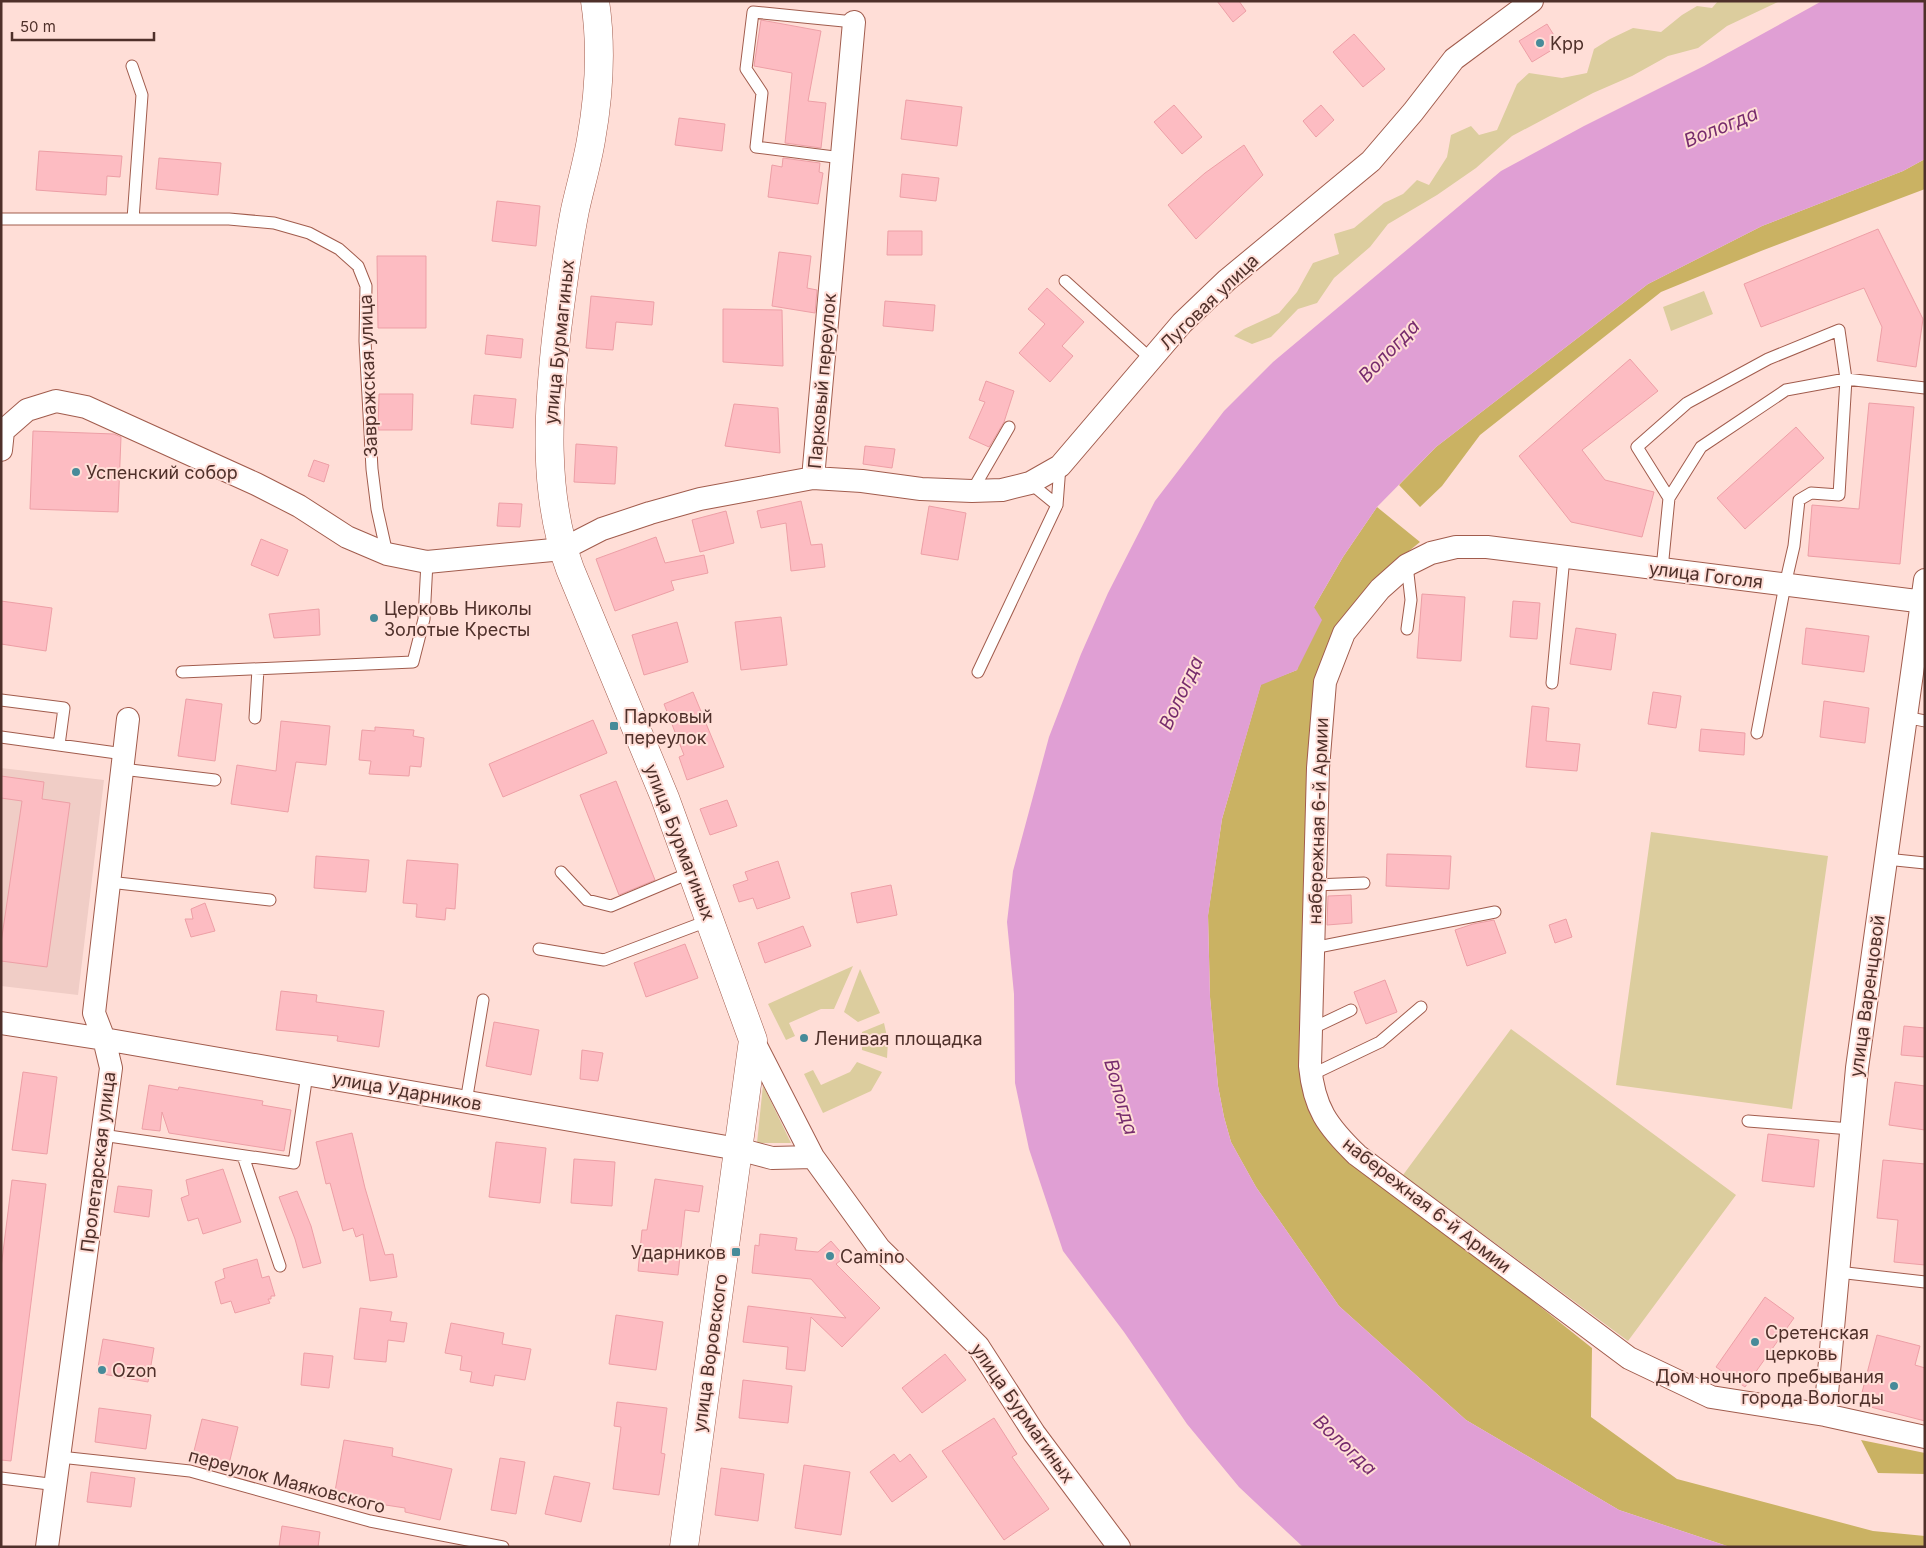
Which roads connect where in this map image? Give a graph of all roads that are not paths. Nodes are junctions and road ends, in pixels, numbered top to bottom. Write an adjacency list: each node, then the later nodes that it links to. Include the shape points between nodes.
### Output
1 (595, 1): 21 (street, улица Бурмагиных, via 599,57 597,98 563,279 552,376 549,442 552,495)
2 (1532, 1): 9 (street, Луговая улица, via 1454,59 1371,161 1227,280 1182,323)
3 (854, 22): 5 (street, Парковый переулок); 5 (lane, via 753,12 746,69 762,93 756,147)
4 (132, 66): 7 (lane, via 142,95)
5 (842, 158): 15 (street, Парковый переулок)
6 (1, 219): 7 (lane, Завражская улица)
7 (133, 219): 22 (lane, Завражская улица, via 274,223 309,233 339,249 358,266 366,286 365,341 372,469)
8 (1065, 281): 9 (lane)
9 (1151, 359): 14 (street, Луговая улица)
10 (1846, 379): 11 (lane); 18 (lane, via 1786,390 1701,447); 18 (lane, via 1840,330 1768,359 1687,403 1637,448); 28 (lane, via 1838,495 1811,493 1799,500 1794,546)
11 (1925, 388)
12 (1009, 428): 17 (lane)
13 (1, 450): 22 (street, via 3,431 27,410 56,401 86,407 256,484 299,506 347,537)
14 (1060, 466): 16 (street, Луговая улица); 19 (lane)
15 (813, 478): 17 (street, Луговая улица); 21 (street, Парковый переулок, via 700,499 650,513 602,529)
16 (1030, 482): 17 (street, Луговая улица, via 1002,490); 19 (lane)
17 (972, 491)
18 (1669, 498): 26 (lane)
19 (1057, 504): 33 (lane)
20 (1486, 547): 23 (street, улица Гоголя); 25 (street, набережная 6-й Армии, via 1456,547 1431,553)
21 (562, 549): 24 (street); 47 (street, улица Бурмагиных, via 665,798)
22 (387, 554): 24 (street)
23 (1564, 557): 26 (street, улица Гоголя); 34 (lane)
24 (427, 562): 31 (lane, via 424,619 413,662)
25 (1407, 565): 30 (lane, via 1411,600); 50 (street, набережная 6-й Армии, via 1380,589 1344,633 1325,682 1318,768)
26 (1662, 570): 28 (street, улица Гоголя)
27 (1925, 580): 29 (street, улица Варенцовой)
28 (1785, 585): 29 (street, улица Гоголя); 39 (lane)
29 (1923, 602): 38 (street, улица Варенцовой)
30 (1408, 630)
31 (258, 669): 32 (lane); 37 (lane)
32 (182, 672)
33 (978, 672)
34 (1552, 683)
35 (1, 700): 41 (lane, via 64,708)
36 (128, 718): 42 (street, Пролетарская улица)
37 (255, 718)
38 (1915, 719): 44 (street, улица Варенцовой)
39 (1757, 733)
40 (1, 737): 41 (lane)
41 (59, 745): 42 (lane)
42 (123, 762): 43 (lane); 48 (street, Пролетарская улица)
43 (215, 780)
44 (1886, 859): 45 (lane); 67 (street, улица Варенцовой)
45 (1925, 863)
46 (561, 872): 47 (lane, via 587,900 611,906)
47 (692, 872): 53 (street, улица Бурмагиных)
48 (109, 882): 51 (lane); 61 (street, Пролетарская улица, via 94,1013)
49 (1364, 883): 50 (lane)
50 (1315, 885): 54 (street, набережная 6-й Армии)
51 (270, 900)
52 (1495, 912): 54 (lane)
53 (710, 920): 55 (lane, via 604,960); 62 (street, улица Бурмагиных)
54 (1313, 948): 60 (street, набережная 6-й Армии)
55 (539, 949)
56 (483, 1000): 65 (lane)
57 (1421, 1007): 64 (lane, via 1380,1042)
58 (1351, 1010): 60 (lane)
59 (1, 1023): 61 (street, улица Ударников)
60 (1311, 1029): 64 (street, набережная 6-й Армии)
61 (104, 1039): 63 (street, улица Ударников); 68 (street, Пролетарская улица, via 111,1068)
62 (753, 1040): 69 (street, улица Воровского); 71 (street, улица Бурмагиных)
63 (307, 1074): 65 (street, улица Ударников); 70 (lane, via 294,1163)
64 (1311, 1075): 75 (street, набережная 6-й Армии, via 1320,1111 1336,1134 1357,1155 1629,1358 1711,1397)
65 (466, 1102): 69 (street, улица Ударников)
66 (1748, 1121): 67 (lane)
67 (1851, 1129): 73 (street, улица Варенцовой)
68 (102, 1136): 70 (lane); 77 (street, Пролетарская улица)
69 (738, 1149): 71 (street, улица Ударников, via 772,1158); 82 (street, улица Воровского)
70 (243, 1156): 72 (lane)
71 (813, 1157): 83 (street, улица Бурмагиных, via 879,1248 978,1346 1034,1433)
72 (280, 1266)
73 (1838, 1272): 74 (lane); 75 (street, улица Варенцовой)
74 (1925, 1282)
75 (1825, 1414): 76 (street, набережная 6-й Армии)
76 (1925, 1437)
77 (60, 1456): 79 (street, Пролетарская улица); 81 (lane, переулок Маяковского, via 190,1472 370,1522)
78 (1, 1478): 79 (lane)
79 (56, 1485): 80 (street, Пролетарская улица)
80 (47, 1547)
81 (503, 1547)
82 (684, 1547)
83 (1119, 1547)

